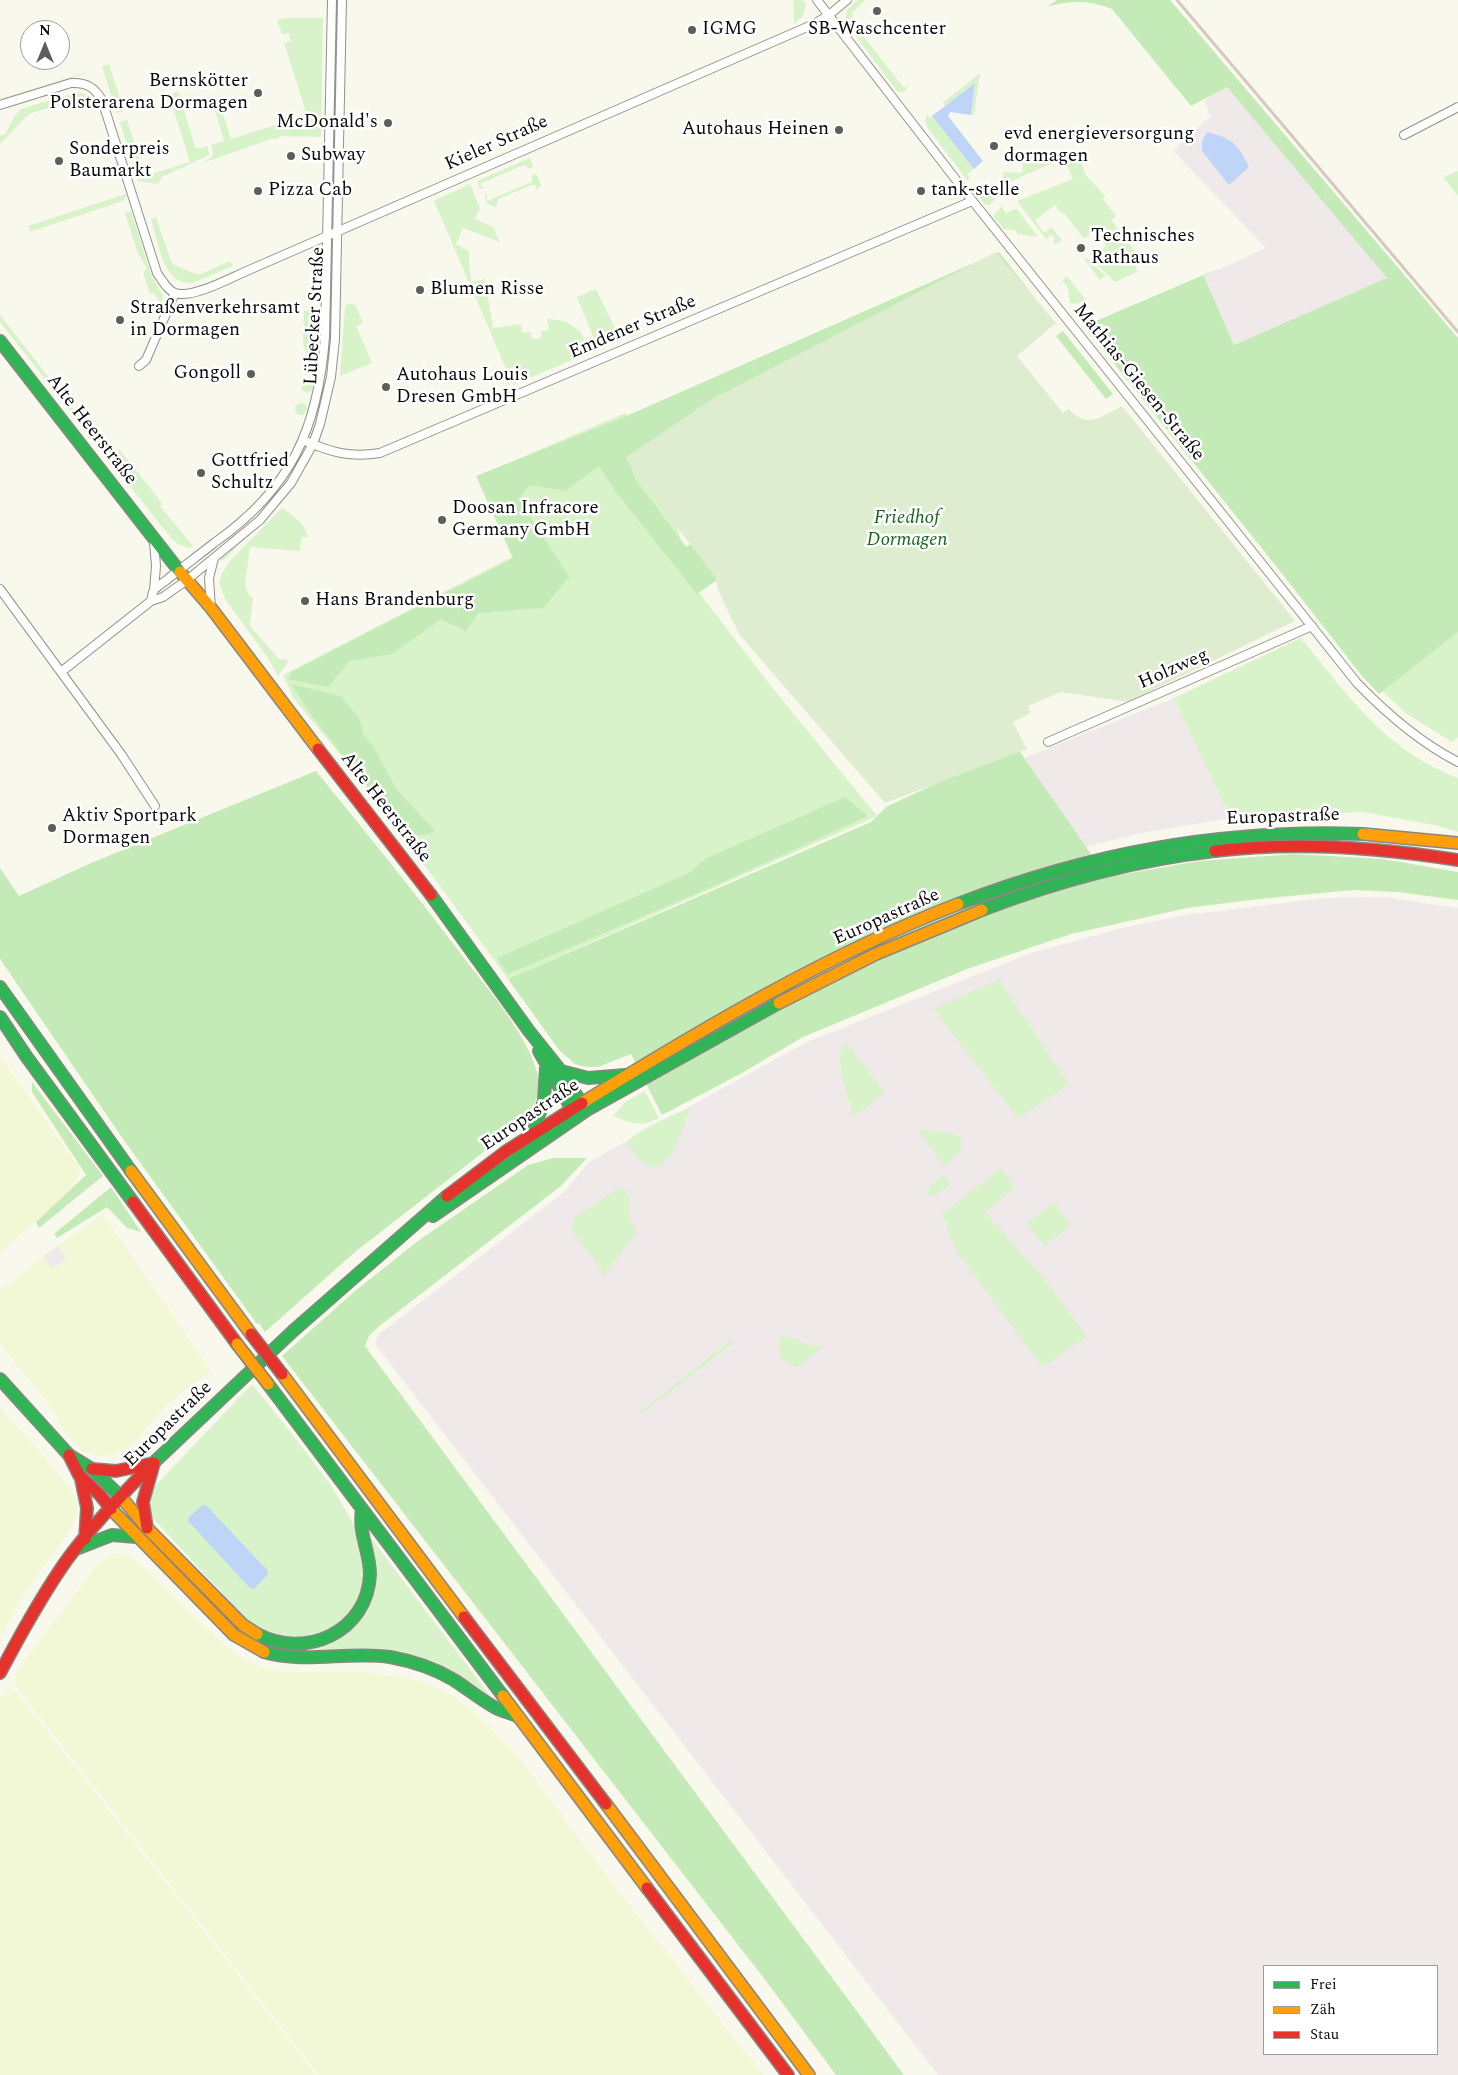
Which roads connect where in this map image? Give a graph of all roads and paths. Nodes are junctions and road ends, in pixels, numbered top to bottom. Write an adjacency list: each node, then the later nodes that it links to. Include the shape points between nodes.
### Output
1 (332, 0): 11 (street, Lübecker Straße)
2 (342, 0): 10 (street, Lübecker Straße)
3 (817, 0): 5 (street, Mathias-Giesen-Straße)
4 (847, 0): 5 (street, Kieler Straße)
5 (829, 15): 9 (street, Mathias-Giesen-Straße); 10 (street, Kieler Straße)
6 (0, 105): 12 (street, via 71,83 81,82 97,92 106,111 157,273)
7 (1458, 106): 8 (street)
8 (1404, 135)
9 (972, 201): 16 (street, Emdener Straße, via 380,453 355,456); 25 (street, Mathias-Giesen-Straße)
10 (337, 231): 11 (street, Kieler Straße); 16 (street, Lübecker Straße, via 332,370)
11 (327, 235): 12 (street, Kieler Straße, via 203,289 189,294); 15 (street, Lübecker Straße, via 327,295 321,375)
12 (175, 293): 14 (street, via 146,360)
13 (0, 341): 17 (main road, Alte Heerstraße)
14 (140, 366)
15 (303, 440): 16 (street, Emdener Straße); 19 (street, Lübecker Straße, via 282,478 265,500 239,525)
16 (313, 444): 18 (street, Lübecker Straße, via 291,483 271,508)
17 (154, 540): 19 (main road, Alte Heerstraße); 22 (street)
18 (214, 558): 20 (street, Lübecker Straße); 24 (street, via 209,578)
19 (179, 570): 20 (main road, Alte Heerstraße); 22 (street, Lübecker Straße)
20 (187, 580): 23 (street, Lübecker Straße, via 163,597); 24 (main road, Alte Heerstraße)
21 (0, 589): 26 (street)
22 (154, 590): 23 (street)
23 (151, 601): 26 (street, Lübecker Straße)
24 (211, 608): 34 (main road, Alte Heerstraße)
25 (1312, 626): 27 (street, Holzweg); 28 (street, Mathias-Giesen-Straße, via 1386,712 1433,748)
26 (61, 672): 29 (street)
27 (1048, 742)
28 (1458, 762)
29 (155, 806)
30 (1458, 843): 37 (main road, Europastraße, via 1374,834 1242,835 1149,848 1065,868 1002,888 866,945 769,993)
31 (1458, 860): 38 (main road, Europastraße, via 1355,847 1243,848 1151,860 1068,880 940,927 808,986)
32 (0, 988): 57 (main road, bridge, via 251,1334)
33 (0, 1018): 49 (main road, bridge)
34 (529, 1031): 35 (main road, Alte Heerstraße); 36 (main road, Alte Heerstraße)
35 (545, 1064): 39 (main road, Alte Heerstraße); 40 (main road, via 546,1098)
36 (561, 1071): 37 (main road, via 588,1078); 38 (main road, Alte Heerstraße)
37 (629, 1074): 38 (main road, Europastraße)
38 (584, 1106): 39 (main road, Europastraße)
39 (573, 1113): 40 (main road, Europastraße); 41 (main road, Europastraße)
40 (532, 1135): 41 (main road, Europastraße, via 447,1196)
41 (402, 1237): 44 (main road, Europastraße, via 321,1306)
42 (0, 1379): 43 (main road)
43 (69, 1455): 45 (main road); 46 (main road)
44 (154, 1463): 45 (main road, via 117,1471); 47 (main road, Europastraße); 50 (main road, via 143,1502)
45 (92, 1469): 47 (main road)
46 (79, 1475): 48 (main road); 52 (main road, via 87,1496)
47 (121, 1497): 48 (main road, Europastraße); 50 (main road)
48 (111, 1509): 51 (main road); 52 (main road, Europastraße)
49 (362, 1510): 50 (main road, via 361,1528 370,1565 365,1599 357,1614 344,1627 315,1643 300,1645 261,1637 243,1625); 55 (main road)
50 (147, 1528)
51 (136, 1537): 53 (main road, via 113,1535); 55 (main road, via 234,1635 258,1650 299,1658 362,1656 412,1662 440,1672 496,1708)
52 (85, 1539): 53 (main road, Europastraße)
53 (76, 1549): 54 (main road, Europastraße, via 37,1604)
54 (0, 1673)
55 (518, 1716): 56 (main road)
56 (788, 2075)
57 (809, 2075)

